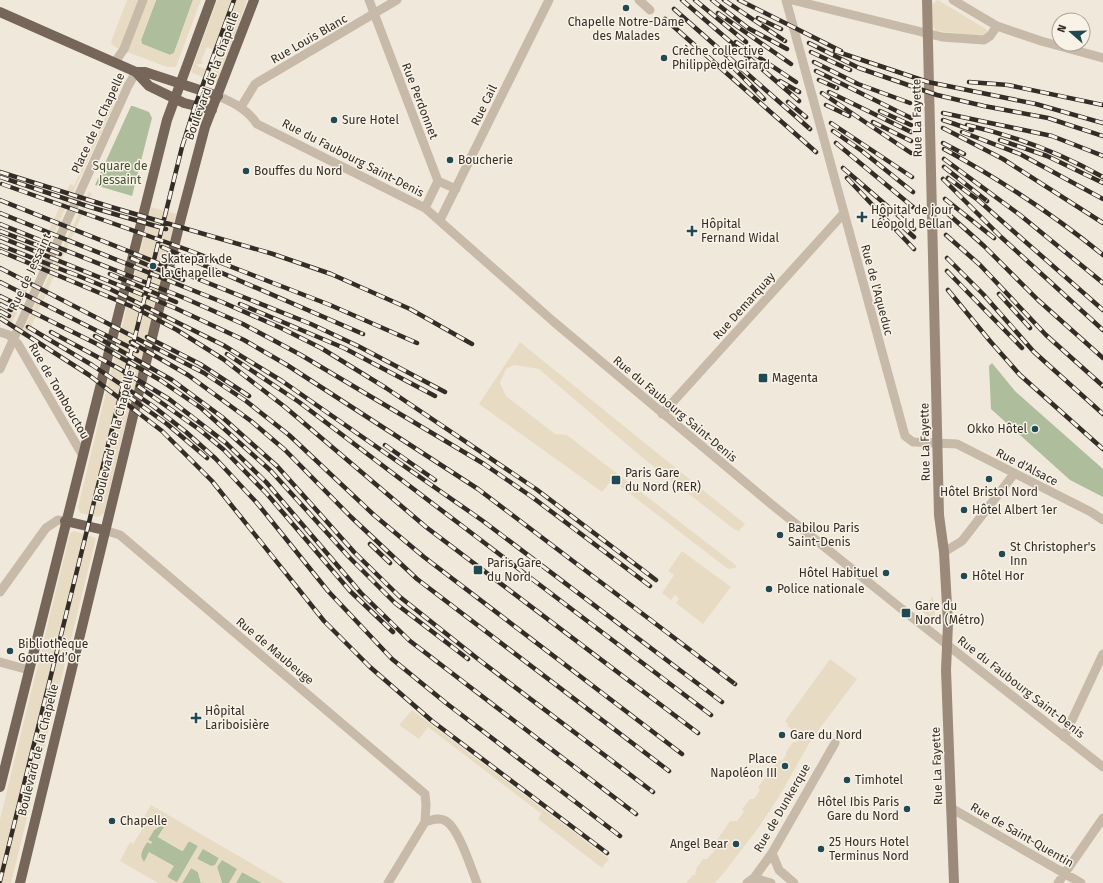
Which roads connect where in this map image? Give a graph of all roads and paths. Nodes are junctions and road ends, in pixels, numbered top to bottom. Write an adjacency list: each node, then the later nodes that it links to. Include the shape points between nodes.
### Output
1 (143, 0): 18 (street, Place de la Chapelle, via 124,49)
2 (211, 0): 20 (main road, Boulevard de la Chapelle)
3 (254, 0): 21 (main road, Boulevard de la Chapelle)
4 (369, 0): 14 (street, Rue Perdonnet)
5 (397, 0): 14 (street, Rue Louis Blanc)
6 (549, 0): 27 (street, Rue Cail)
7 (639, 0): 12 (street)
8 (786, 0): 29 (street, Rue de l'Aqueduc)
9 (792, 0): 16 (street)
10 (927, 0): 16 (main road, Rue La Fayette)
11 (953, 0): 15 (street)
12 (650, 10)
13 (0, 12): 18 (main road)
14 (374, 14): 23 (street, Rue Louis Blanc, via 255,84); 25 (street, Rue Perdonnet)
15 (997, 26): 16 (street, via 984,40); 17 (street)
16 (928, 34): 35 (main road, Rue La Fayette)
17 (1103, 58)
18 (115, 62): 19 (main road, Place de la Chapelle)
19 (136, 72): 20 (main road, Place de la Chapelle, via 145,72); 22 (main road, Place de la Chapelle, via 149,86); 26 (street, Place de la Chapelle)
20 (179, 83): 21 (main road, Place de la Chapelle); 22 (main road, Boulevard de la Chapelle)
21 (218, 96): 23 (street, Rue du Faubourg Saint-Denis); 24 (main road, Boulevard de la Chapelle)
22 (173, 98): 24 (main road, Place de la Chapelle); 36 (main road, Boulevard de la Chapelle)
23 (241, 106): 28 (street, Rue du Faubourg Saint-Denis, via 257,124)
24 (212, 110): 40 (main road, Boulevard de la Chapelle, via 205,127 181,218)
25 (438, 181): 27 (street); 28 (street)
26 (82, 188): 32 (street, Rue de Jessaint)
27 (456, 189): 30 (street, Rue Cail)
28 (425, 208): 30 (street, Rue du Faubourg Saint-Denis)
29 (844, 213): 34 (street, Rue Demarquay); 35 (street, Rue de l'Aqueduc, via 905,436 913,442)
30 (440, 220): 34 (street, Rue du Faubourg Saint-Denis)
31 (0, 332): 32 (street)
32 (14, 335): 33 (street, Rue de Jessaint); 36 (street, Rue de Tombouctou)
33 (0, 370)
34 (662, 414): 43 (street, Rue du Faubourg Saint-Denis)
35 (938, 444): 37 (street, Rue d'Alsace, via 957,444); 41 (main road, Rue La Fayette, via 939,515)
36 (82, 456): 39 (main road, Boulevard de la Chapelle)
37 (1014, 474): 38 (street, Rue d'Alsace); 41 (street, via 962,541)
38 (1103, 520)
39 (65, 521): 40 (main road); 42 (street, via 58,520 46,528); 46 (main road, Boulevard de la Chapelle)
40 (104, 530): 53 (street, Rue de Maubeuge, via 120,535 422,791 426,797); 57 (main road, Boulevard de la Chapelle)
41 (944, 552): 43 (main road, Rue La Fayette)
42 (0, 592)
43 (947, 645): 47 (street, Rue du Faubourg Saint-Denis); 51 (main road, Rue La Fayette)
44 (1103, 654): 47 (street)
45 (0, 662): 46 (street)
46 (29, 670): 50 (main road, Boulevard de la Chapelle)
47 (1064, 737): 49 (street, Rue du Faubourg Saint-Denis)
48 (835, 743): 54 (street, Rue de Dunkerque)
49 (1103, 767)
50 (0, 787)
51 (951, 808): 55 (street, Rue de Saint-Quentin); 62 (main road, Rue La Fayette)
52 (1103, 818): 55 (street)
53 (425, 822): 58 (street); 59 (street, via 438,819 450,824)
54 (772, 852): 56 (street, Rue de Dunkerque); 61 (street, via 779,870)
55 (1064, 873): 63 (street); 64 (street, Rue de Saint-Quentin)
56 (751, 880): 60 (street)
57 (20, 883)
58 (388, 883)
59 (477, 883)
60 (771, 883)
61 (794, 883)
62 (954, 883)
63 (1058, 883)
64 (1081, 883)

